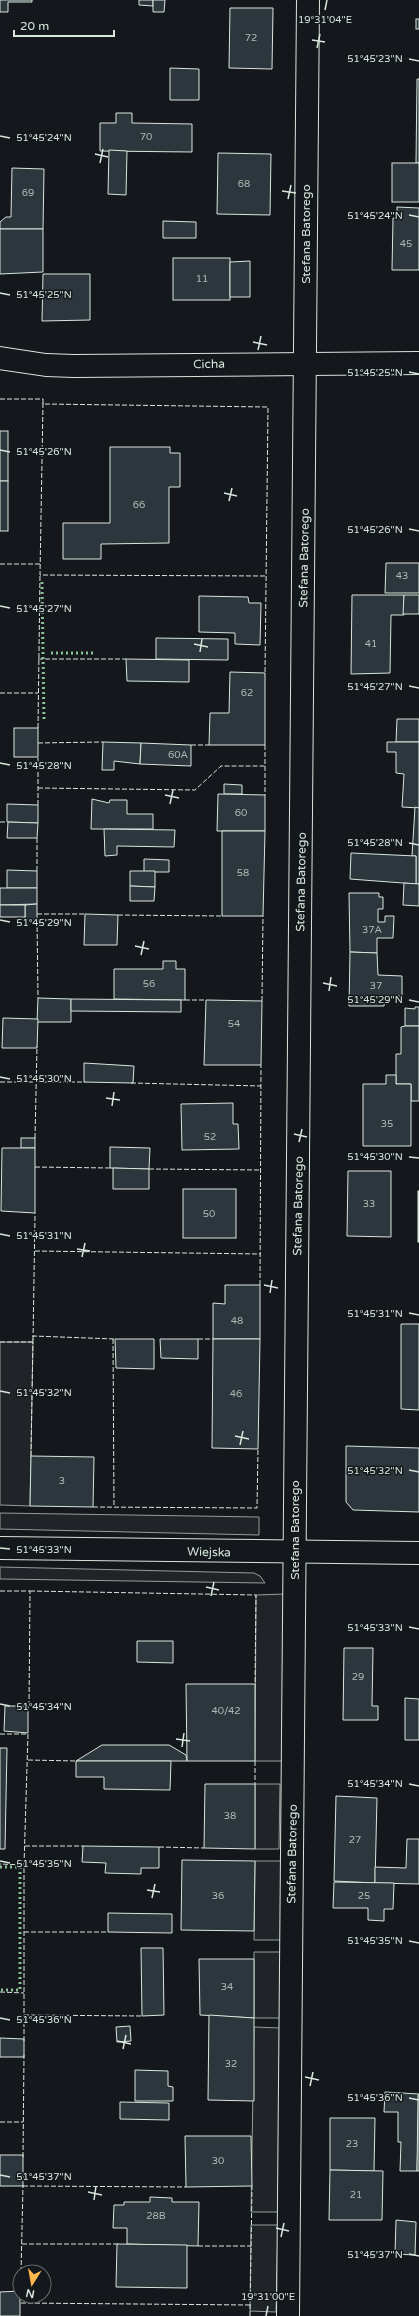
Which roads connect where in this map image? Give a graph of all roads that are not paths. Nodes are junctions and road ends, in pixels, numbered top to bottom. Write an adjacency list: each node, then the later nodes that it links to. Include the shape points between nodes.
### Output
1 (308, 0): 4 (street, Stefana Batorego)
2 (0, 358): 4 (street, Cicha, via 46,365)
3 (419, 363): 4 (street, Cicha)
4 (306, 364): 6 (street, Stefana Batorego)
5 (0, 1548): 6 (street, Wiejska)
6 (295, 1552): 7 (street, Wiejska); 8 (street, Stefana Batorego)
7 (419, 1554)
8 (288, 2316)

